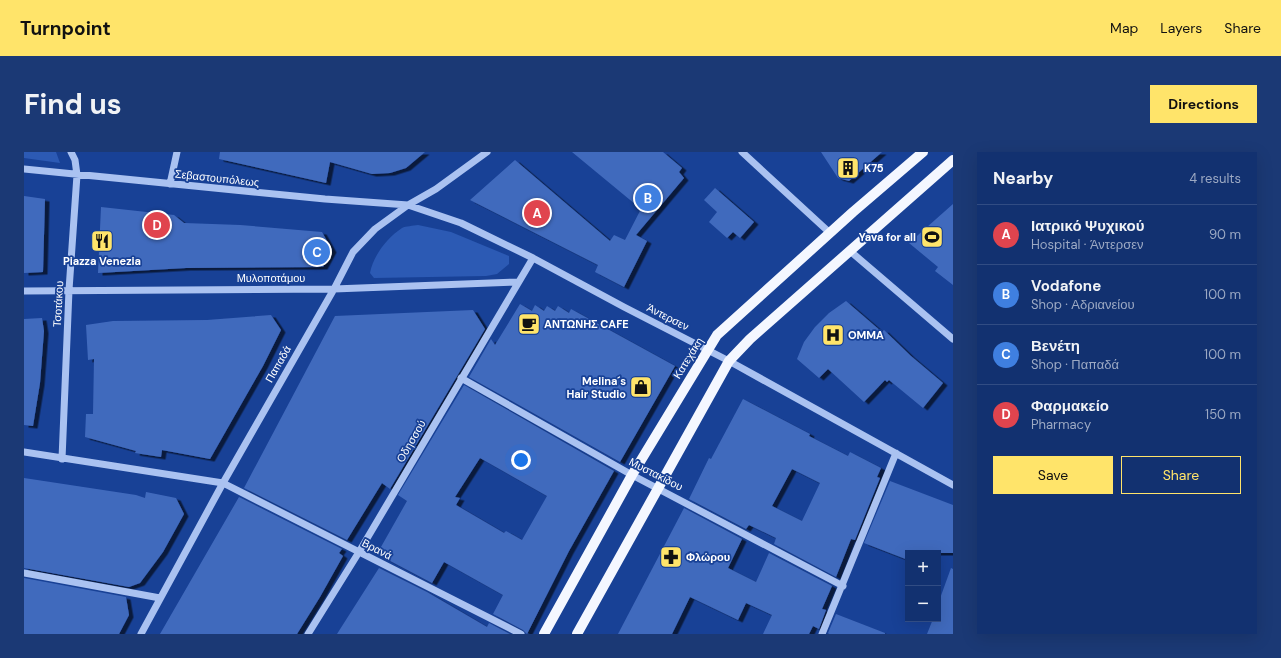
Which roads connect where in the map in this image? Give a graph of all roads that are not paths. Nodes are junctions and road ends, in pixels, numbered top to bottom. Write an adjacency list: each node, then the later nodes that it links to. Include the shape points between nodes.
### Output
1 (71, 152): 8 (street, Τσοτάκου)
2 (177, 152): 9 (street)
3 (487, 152): 10 (street, Παπαδά, via 436,190)
4 (742, 152): 11 (street)
5 (923, 152): 11 (main road, Κατεχάκη)
6 (953, 160): 12 (main road)
7 (24, 169): 8 (street, Σεβαστουπόλεως)
8 (77, 175): 9 (street, Σεβαστουπόλεως); 16 (street, Τσοτάκου)
9 (170, 184): 10 (street, Σεβαστουπόλεως)
10 (408, 205): 13 (street, Άντερσεν, via 461,223); 15 (street, Παπαδά, via 375,229 353,252)
11 (830, 233): 19 (main road, Κατεχάκη, via 732,320)
12 (850, 251): 18 (street); 20 (main road, via 750,339)
13 (532, 258): 14 (street, Οδησσού); 19 (street, Άντερσεν)
14 (517, 282): 15 (street, Μυλοποτάμου); 21 (street, Οδησσού)
15 (334, 289): 16 (street, Μυλοποτάμου); 26 (street, Παπαδά)
16 (69, 290): 17 (street, Μυλοποτάμου); 24 (street, Τσοτάκου)
17 (24, 291)
18 (953, 339)
19 (706, 350): 20 (street, Άντερσεν); 25 (main road, Κατεχάκη)
20 (729, 361): 23 (street, Άντερσεν); 28 (main road)
21 (461, 378): 25 (street, Μυστακίδου); 29 (street, Οδησσού)
22 (24, 452): 24 (street, Βρανά)
23 (896, 453): 27 (street, Άντερσεν); 31 (street)
24 (62, 459): 26 (street, Βρανά)
25 (632, 475): 28 (street, Μυστακίδου); 36 (main road, Κατεχάκη)
26 (223, 483): 29 (street, Βρανά); 32 (street, Παπαδά)
27 (953, 485)
28 (658, 487): 31 (street, Μυστακίδου); 37 (main road)
29 (359, 552): 34 (street, Οδησσού); 35 (street, Βρανά)
30 (24, 572): 32 (street)
31 (843, 586): 38 (street)
32 (160, 598): 33 (street, Παπαδά)
33 (141, 634)
34 (308, 634)
35 (521, 634)
36 (544, 634)
37 (577, 634)
38 (822, 634)

